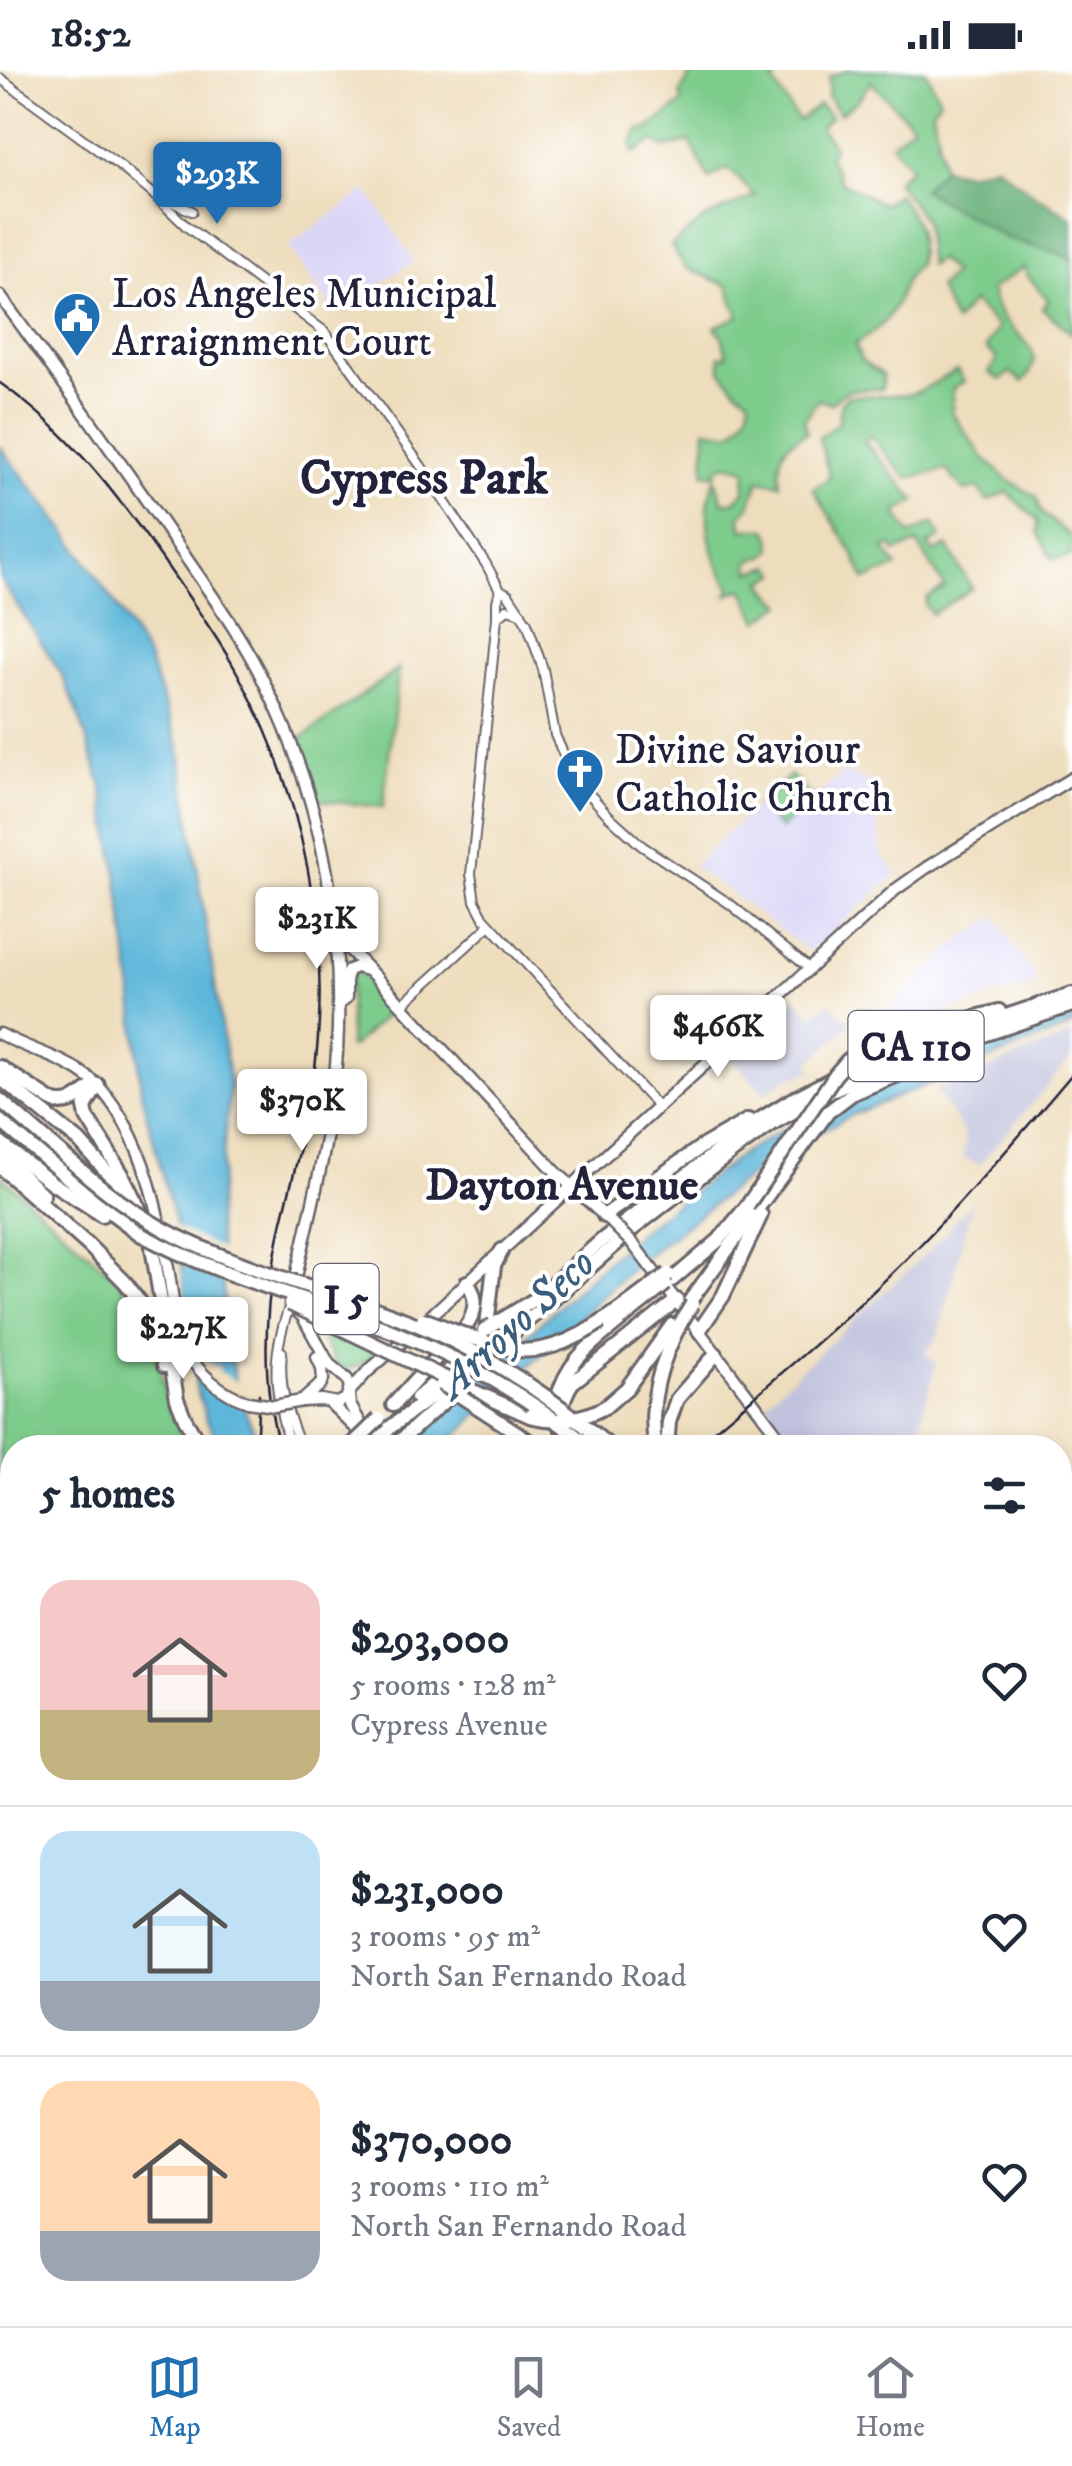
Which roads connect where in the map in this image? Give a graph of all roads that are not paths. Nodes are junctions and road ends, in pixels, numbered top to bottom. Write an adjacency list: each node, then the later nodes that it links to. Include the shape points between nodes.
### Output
1 (0, 78): 2 (street)
2 (159, 200): 3 (street); 5 (street, via 334,341)
3 (192, 211)
4 (0, 296): 10 (main road, via 164,526 265,684 313,808)
5 (500, 590): 6 (street); 7 (street)
6 (520, 613): 7 (street, via 508,608); 11 (street, via 538,653 560,747 582,786 654,855 730,904)
7 (497, 618): 9 (street, via 471,874 475,901)
8 (1072, 778): 11 (main road, via 909,880)
9 (490, 925): 16 (street); 24 (street)
10 (336, 938): 12 (main road); 15 (main road)
11 (810, 969): 24 (main road)
12 (369, 970): 15 (main road, via 349,970 346,998); 16 (main road)
13 (1072, 994): 14 (highway, CA 110)
14 (1045, 1003): 23 (highway, CA 110, via 882,1058); 37 (highway, bridge, via 889,1039 848,1060 746,1206 718,1240)
15 (338, 1005): 42 (main road, via 334,1082)
16 (402, 1005): 30 (main road)
17 (1066, 1007): 29 (highway, via 852,1093 828,1112); 41 (highway, CA 110, via 809,1102 736,1149)
18 (0, 1034): 21 (main road)
19 (0, 1068): 21 (highway, via 61,1104)
20 (0, 1078): 35 (highway, via 96,1157 131,1202)
21 (98, 1085): 35 (highway, via 87,1117 138,1204); 51 (main road, bridge, via 121,1114 140,1158 188,1354 219,1388 256,1404)
22 (0, 1100): 39 (highway, I 5, bridge, via 158,1226)
23 (791, 1100): 32 (highway, via 701,1147); 53 (highway, CA 110, via 602,1240 537,1298 456,1349)
24 (658, 1107): 30 (main road)
25 (0, 1121): 31 (highway, I 5)
26 (0, 1143): 31 (highway)
27 (0, 1154): 33 (highway)
28 (0, 1167): 33 (highway)
29 (783, 1174): 40 (highway); 44 (highway)
30 (572, 1187): 32 (main road); 34 (main road)
31 (98, 1208): 36 (highway, I 5, bridge)
32 (608, 1219): 40 (main road, bridge)
33 (88, 1246): 56 (highway, via 146,1310 172,1408)
34 (502, 1250): 38 (main road); 54 (highway, via 480,1345)
35 (154, 1251): 57 (highway, via 177,1399)
36 (178, 1254): 45 (highway, bridge); 66 (highway, I 5, bridge, via 456,1359)
37 (670, 1277): 39 (highway, bridge, via 572,1340 537,1350 507,1348); 64 (highway, bridge, via 578,1356 556,1408)
38 (466, 1282): 47 (main road); 53 (highway, via 474,1298 468,1326)
39 (344, 1298): 67 (highway, I 5, bridge, via 499,1365)
40 (686, 1302): 43 (highway, bridge); 44 (main road); 65 (highway, via 572,1383 561,1412)
41 (548, 1304): 54 (highway, CA 110); 62 (highway)
42 (292, 1309): 48 (main road); 49 (main road, via 321,1364); 58 (street, via 275,1376); 59 (street, via 281,1360)
43 (678, 1322): 45 (highway, bridge, via 605,1408 568,1420 511,1409); 68 (highway, via 655,1392)
44 (699, 1331): 46 (main road)
45 (371, 1342): 63 (highway, bridge)
46 (716, 1354): 69 (highway, via 678,1399); 70 (main road)
47 (367, 1372): 48 (main road); 50 (main road)
48 (340, 1374): 49 (main road); 50 (main road)
49 (322, 1382): 51 (main road); 52 (main road)
50 (349, 1393): 52 (main road); 55 (main road)
51 (302, 1400): 52 (main road)
52 (329, 1402): 55 (main road)
53 (393, 1404): 54 (highway, CA 110)
54 (384, 1426): 60 (highway, CA 110, bridge); 61 (highway, CA 110)
55 (362, 1433)
56 (187, 1435)
57 (194, 1435)
58 (287, 1435)
59 (296, 1435)
60 (369, 1435)
61 (378, 1435)
62 (406, 1435)
63 (520, 1435)
64 (560, 1435)
65 (563, 1435)
66 (574, 1435)
67 (595, 1435)
68 (654, 1435)
69 (668, 1435)
70 (778, 1435)

